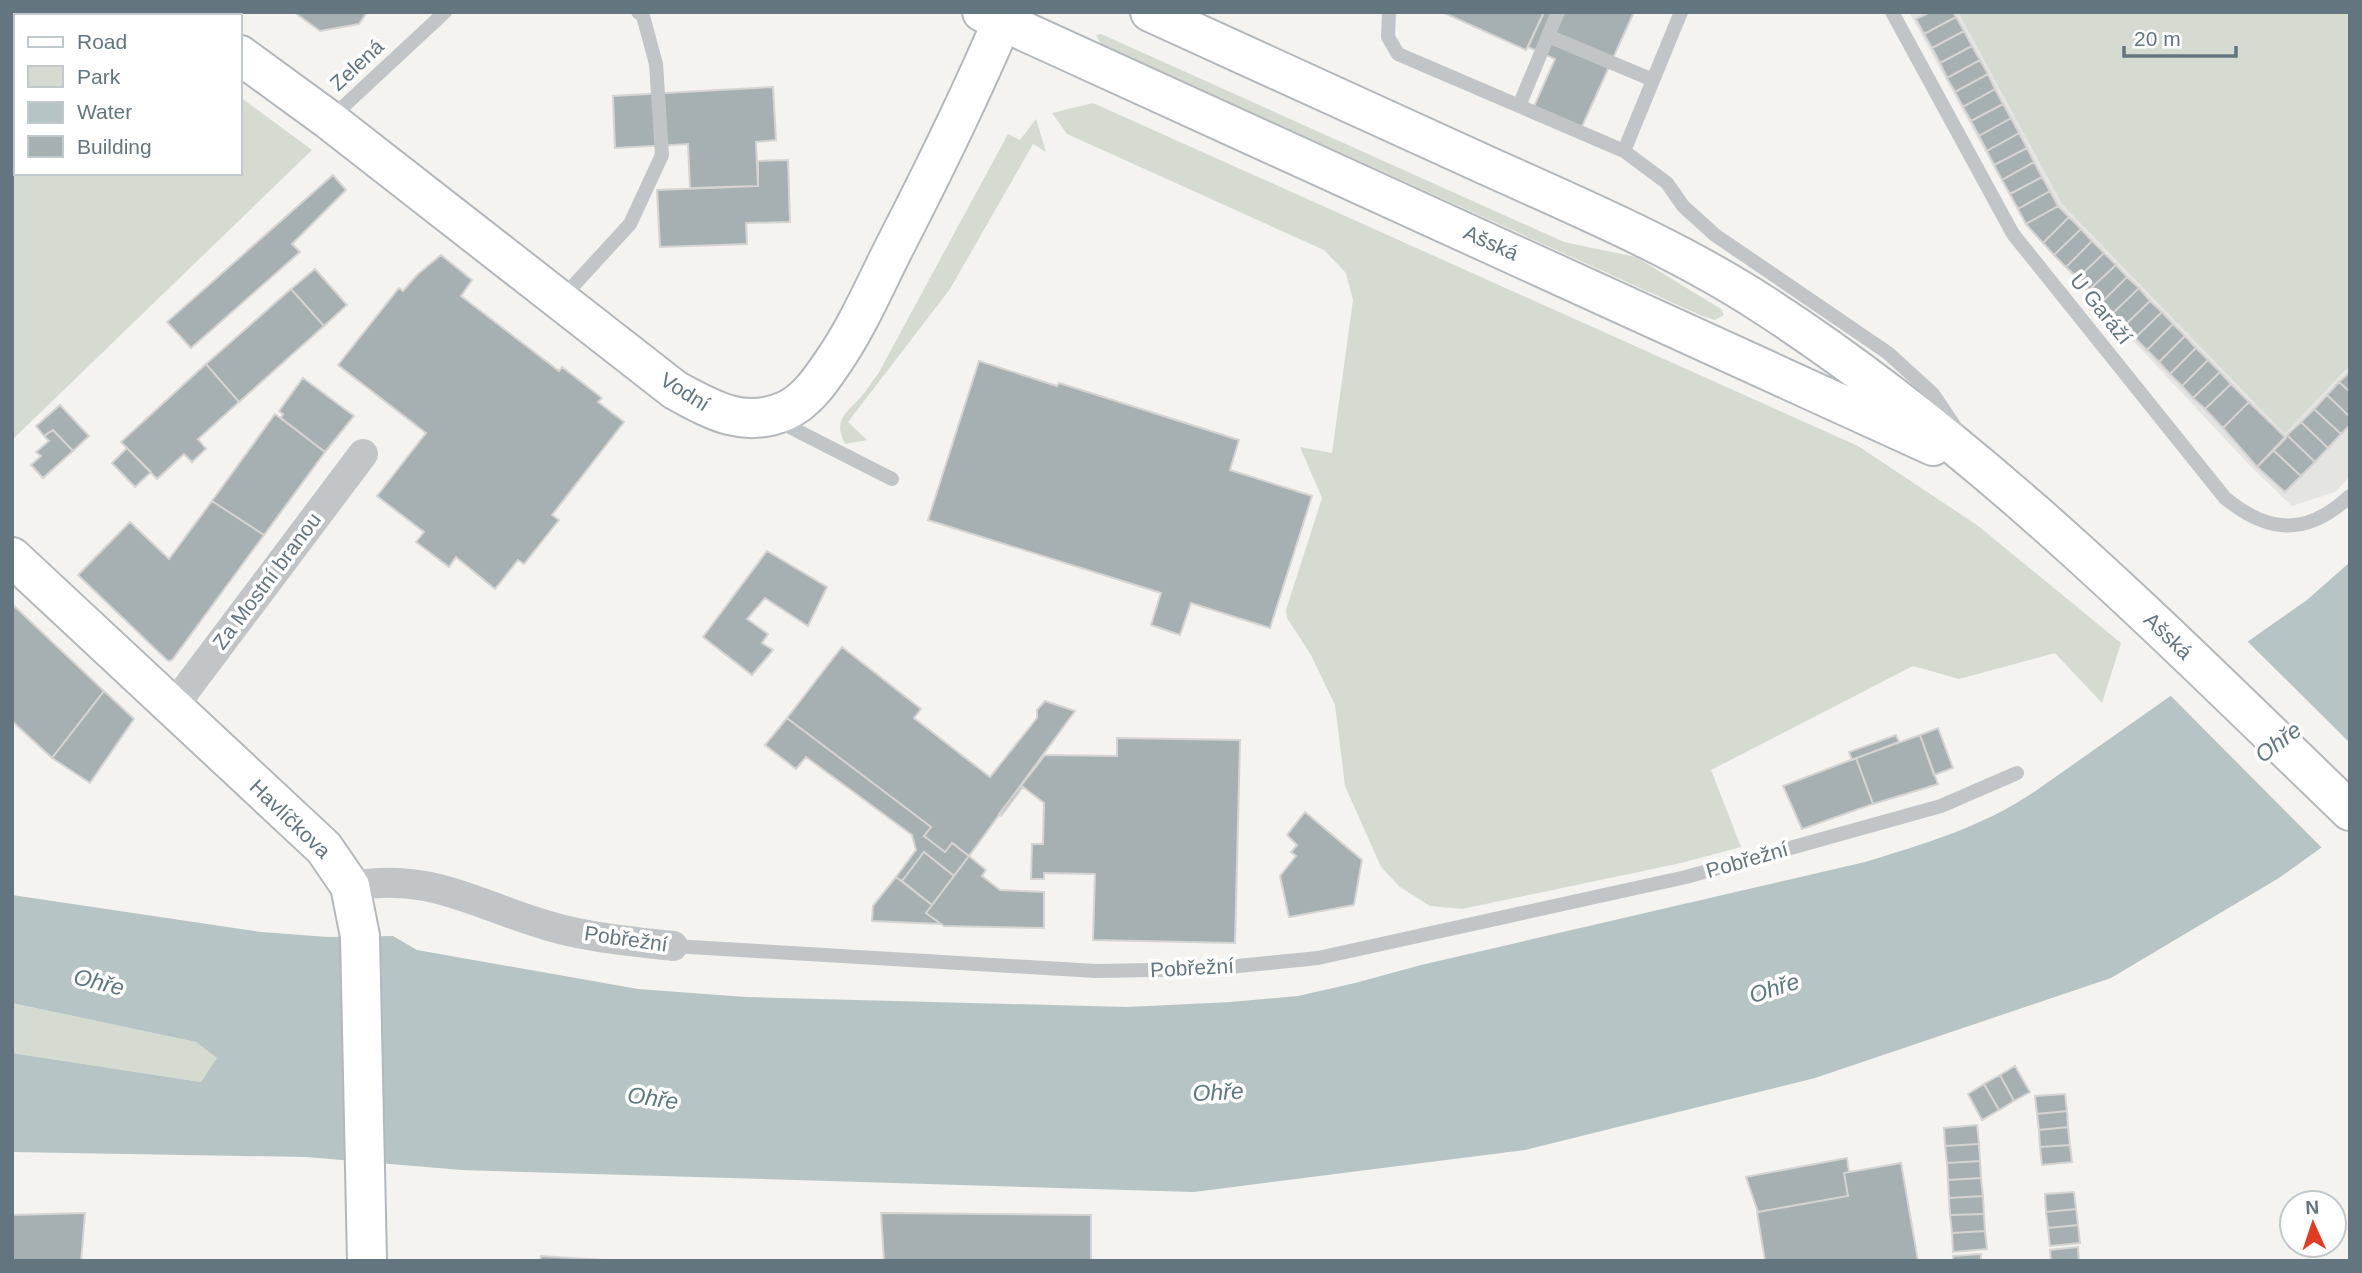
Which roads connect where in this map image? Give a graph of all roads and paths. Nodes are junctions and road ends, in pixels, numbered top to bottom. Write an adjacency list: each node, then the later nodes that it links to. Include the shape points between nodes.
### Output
1 (445, 12): 13 (lane, Zelená)
2 (1150, 12): 18 (main road, Ašská, via 1580,207 1713,274 1850,363)
3 (1389, 12): 12 (lane, via 1388,37 1398,54)
4 (1558, 12): 9 (lane)
5 (1681, 12): 11 (lane)
6 (1892, 12): 20 (lane, U Garáží, via 2014,233 2225,498 2256,520 2297,525 2322,518)
7 (642, 14): 15 (lane, via 656,64 662,155 630,224)
8 (997, 15): 16 (main road, Vodní, via 987,60 835,360 804,398); 18 (main road, Ašská)
9 (1548, 36): 11 (lane); 12 (lane)
10 (242, 56): 13 (main road, Vodní)
11 (1653, 80): 14 (lane)
12 (1519, 106): 14 (lane)
13 (329, 120): 15 (main road, Vodní)
14 (1624, 150): 18 (lane, via 1667,183 1707,228 1910,372 1933,394)
15 (560, 300): 16 (main road, Vodní, via 675,390 722,415 739,419)
16 (769, 416): 19 (lane)
17 (362, 454): 22 (street, Za Mostní branou)
18 (1979, 467): 24 (main road, Ašská, via 2024,503)
19 (892, 479)
20 (2350, 496)
21 (12, 556): 22 (main road, Havlíčkova)
22 (172, 708): 25 (main road, Havlíčkova, via 324,849)
23 (2017, 773): 26 (lane, Pobřežní, via 1941,806 1686,877 1318,958 1209,969 1096,971)
24 (2350, 811)
25 (350, 886): 26 (street, Pobřežní, via 389,881 428,884 566,930); 27 (main road, Havlíčkova, via 360,936)
26 (673, 946)
27 (367, 1261)

